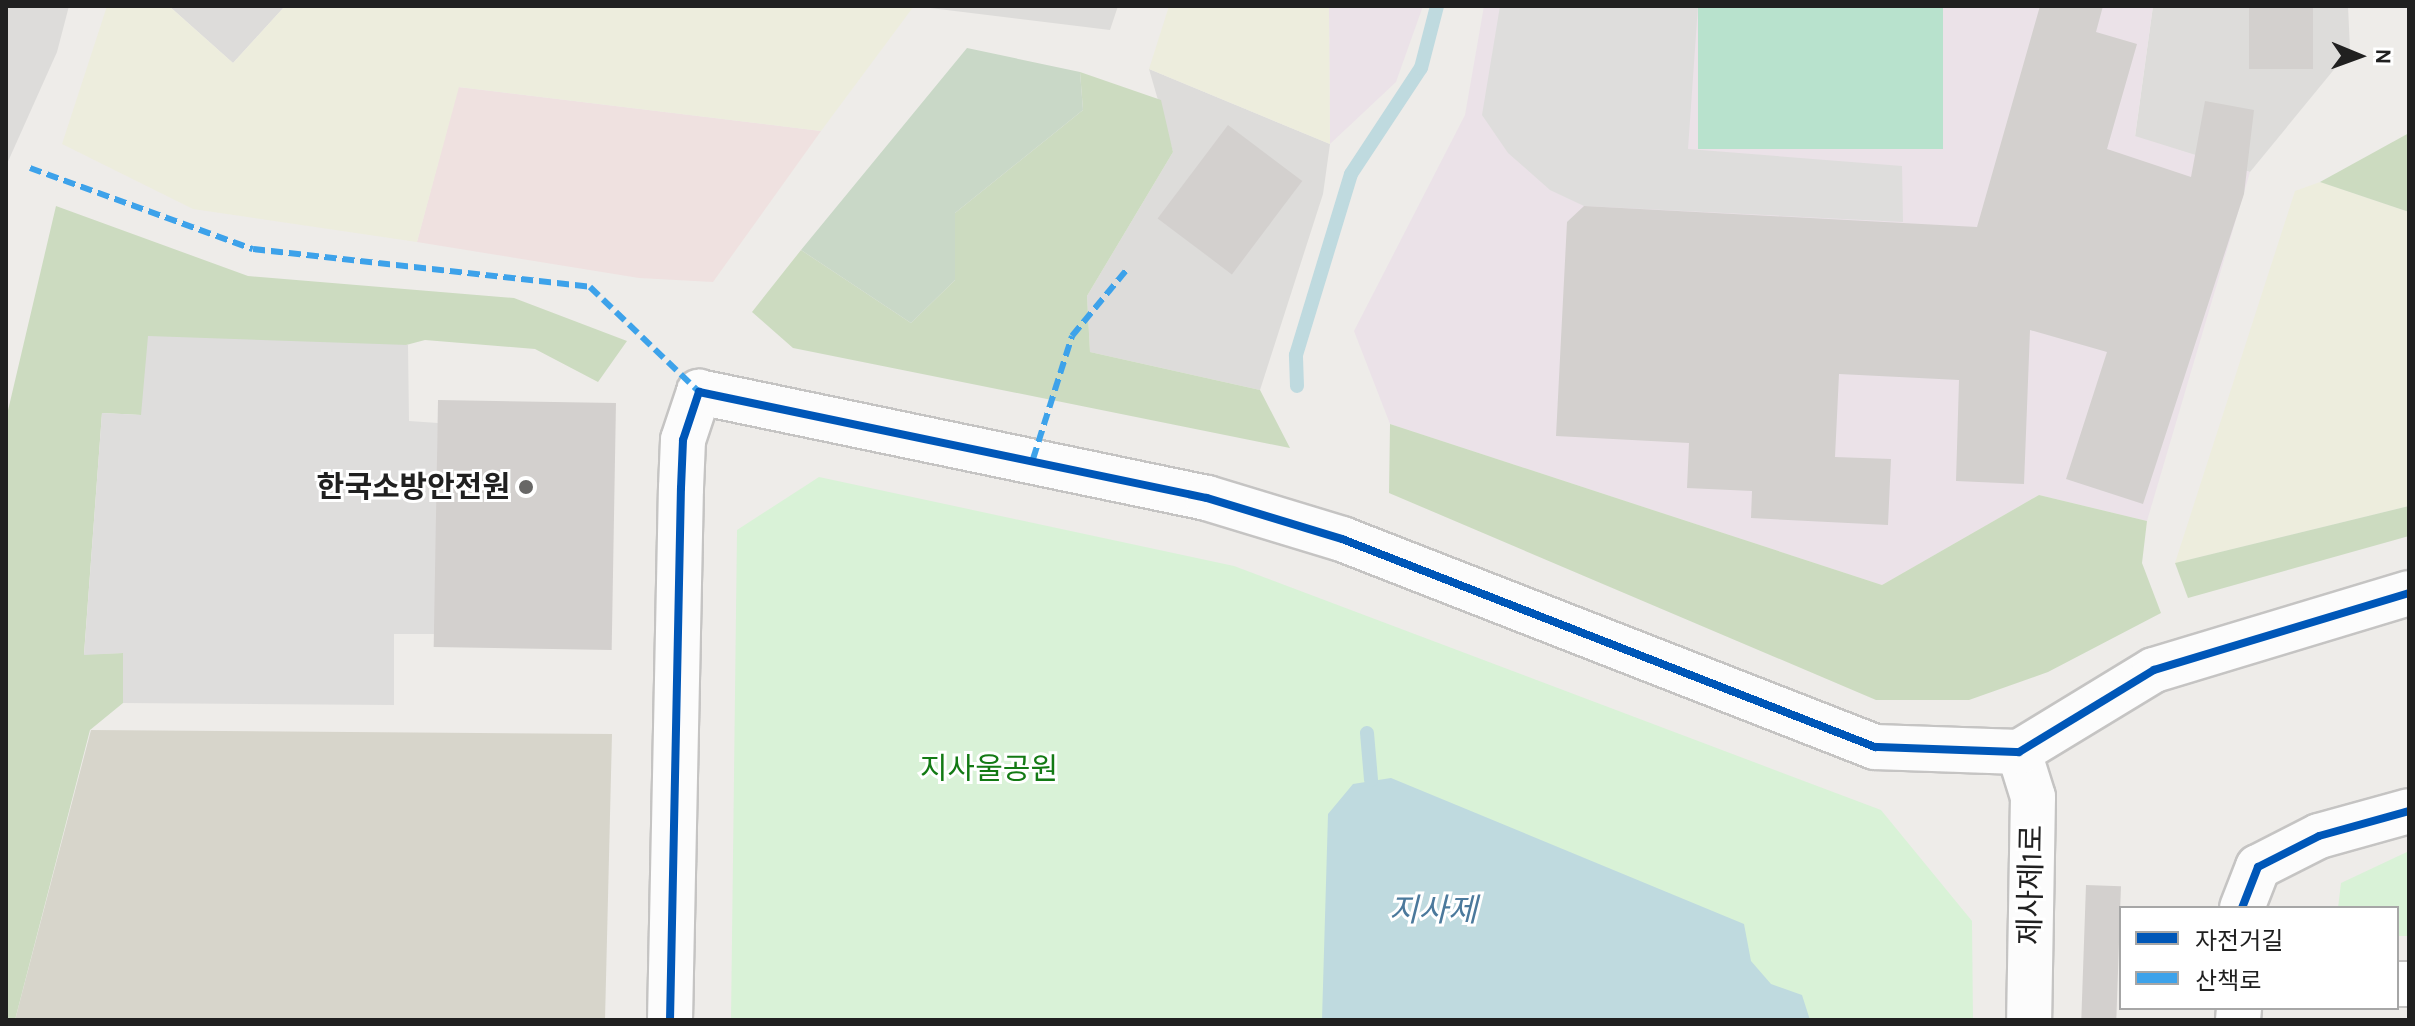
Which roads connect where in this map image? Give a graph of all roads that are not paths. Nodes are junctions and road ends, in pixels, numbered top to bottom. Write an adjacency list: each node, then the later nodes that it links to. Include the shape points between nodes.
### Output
1 (2409, 593): 2 (street, via 2154,670)
2 (2019, 752): 5 (street, via 1875,747 1342,539 1248,510 832,415 699,392 683,440); 6 (street, 제사제1로, via 2033,797)
3 (2409, 811): 4 (street, via 2319,836 2258,867)
4 (2243, 906)
5 (670, 1020)
6 (2029, 1020)

